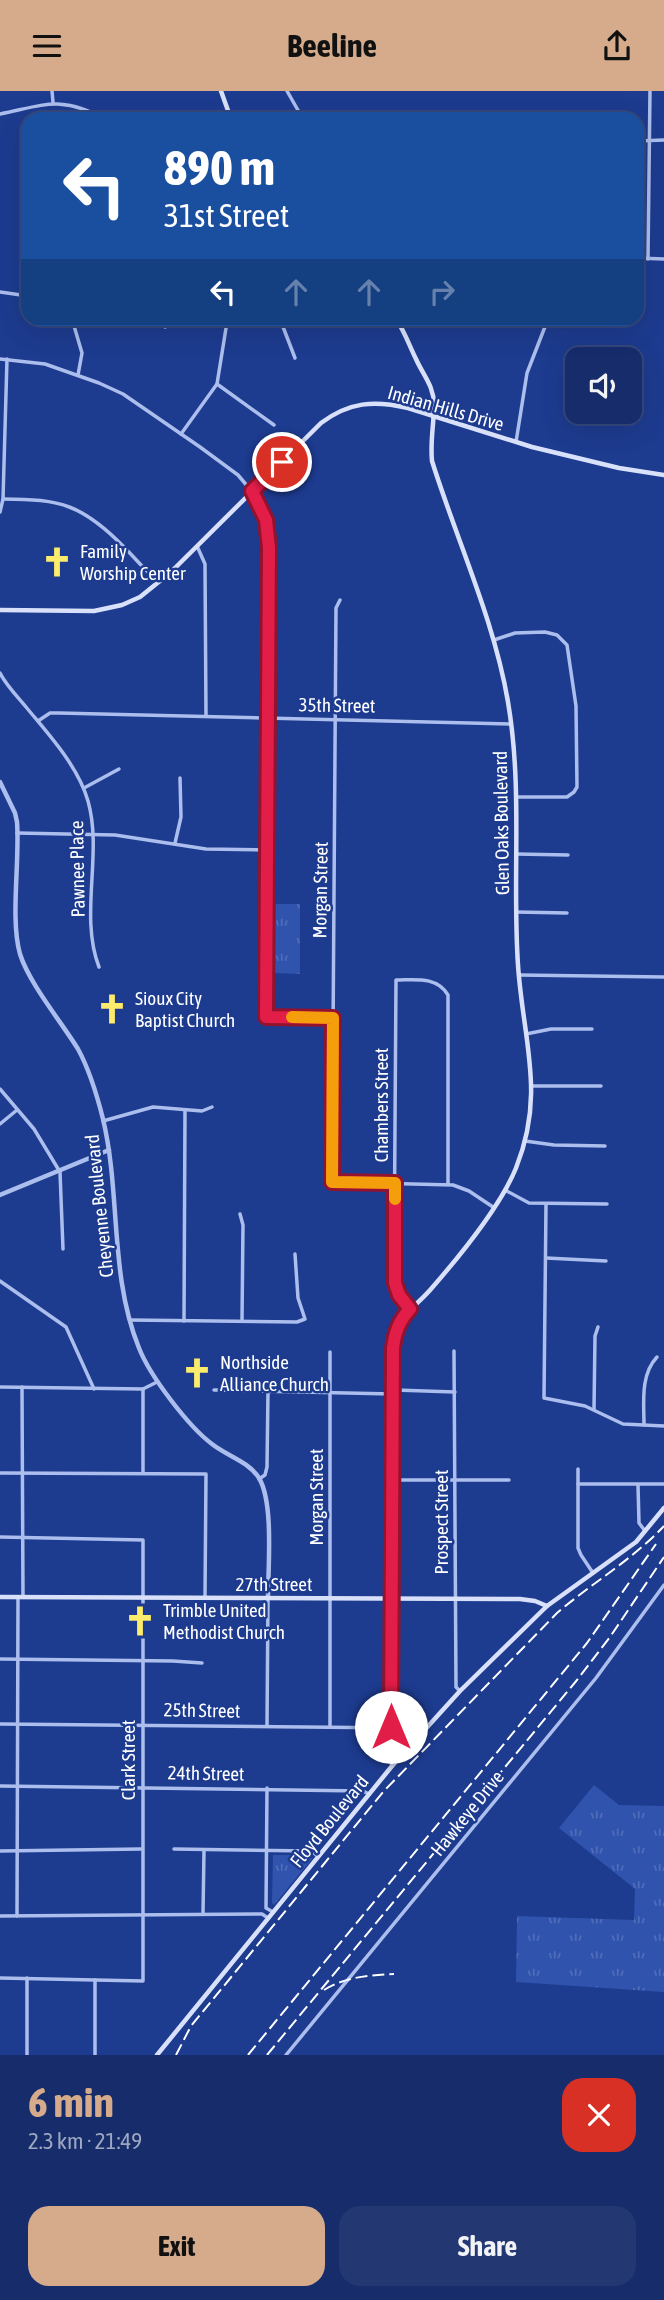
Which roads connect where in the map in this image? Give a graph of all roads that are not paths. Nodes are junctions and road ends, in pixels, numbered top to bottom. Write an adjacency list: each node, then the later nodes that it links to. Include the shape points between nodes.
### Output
1 (51, 91): 5 (street)
2 (221, 91): 7 (main road)
3 (287, 91): 8 (street)
4 (650, 91): 12 (street)
5 (53, 102): 6 (street); 9 (street)
6 (91, 111)
7 (228, 112)
8 (299, 112)
9 (0, 114)
10 (664, 140): 12 (street)
11 (644, 141): 12 (street)
12 (649, 141): 14 (street)
13 (644, 259): 14 (street)
14 (648, 259): 15 (street)
15 (664, 259)
16 (0, 292): 17 (street)
17 (21, 295)
18 (74, 326): 26 (street, via 82,353)
19 (226, 326): 27 (street)
20 (283, 326): 23 (street)
21 (401, 326): 28 (main road, Glen Oaks Boulevard, via 432,389)
22 (545, 326): 31 (street, via 527,373)
23 (295, 358)
24 (0, 359): 25 (street)
25 (8, 359): 26 (street); 34 (street)
26 (78, 375): 30 (street, via 123,394)
27 (217, 384): 29 (street); 30 (street)
28 (433, 415): 31 (main road, Indian Hills Drive); 33 (main road, Indian Hills Drive, via 378,402 343,409 321,423); 40 (main road, Glen Oaks Boulevard, via 432,461)
29 (274, 425)
30 (181, 434): 33 (street, via 238,475)
31 (516, 442): 32 (main road, Indian Hills Drive)
32 (664, 475)
33 (252, 491): 36 (main road, Indian Hills Drive); 43 (street, via 268,533)
34 (3, 499): 35 (street); 37 (street, via 53,502 82,511)
35 (0, 512)
36 (197, 546): 37 (main road, Indian Hills Drive); 42 (street, via 205,564)
37 (159, 582): 39 (main road, Indian Hills Drive, via 132,601 103,610)
38 (340, 600): 44 (street, Morgan Street, via 336,608)
39 (0, 610)
40 (494, 640): 46 (main road, Glen Oaks Boulevard); 51 (street, via 515,633 549,632 563,640 569,651 576,706 577,787 567,797)
41 (0, 673): 45 (street, Pawnee Place)
42 (206, 716): 43 (street, 35th Street); 45 (street, 35th Street, via 50,713)
43 (268, 718): 44 (street, 35th Street); 55 (street)
44 (336, 719): 46 (street, 35th Street); 63 (street, Morgan Street)
45 (38, 721): 50 (street, Pawnee Place)
46 (511, 724): 51 (main road, Glen Oaks Boulevard)
47 (119, 769): 50 (street)
48 (180, 778): 54 (street, via 181,817)
49 (0, 782): 52 (street, Cheyenne Boulevard, via 15,813)
50 (84, 788): 53 (street, Pawnee Place)
51 (518, 797): 56 (main road, Glen Oaks Boulevard)
52 (18, 833): 53 (street); 72 (street, Cheyenne Boulevard, via 17,931 22,958 80,1053)
53 (92, 834): 54 (street); 60 (street, Pawnee Place, via 92,925)
54 (175, 843): 55 (street, via 206,849)
55 (267, 850): 63 (street, via 266,1017)
56 (516, 854): 57 (street); 58 (main road, Glen Oaks Boulevard)
57 (568, 855)
58 (516, 912): 59 (street); 61 (main road, Glen Oaks Boulevard)
59 (567, 913)
60 (99, 967)
61 (519, 975): 62 (street); 65 (main road, Glen Oaks Boulevard)
62 (664, 977)
63 (333, 1018): 78 (street, Morgan Street, via 332,1182)
64 (592, 1029): 65 (street)
65 (526, 1034): 66 (main road, Glen Oaks Boulevard)
66 (533, 1086): 67 (street); 74 (main road, Glen Oaks Boulevard)
67 (601, 1086)
68 (0, 1089): 70 (street)
69 (212, 1107): 71 (street)
70 (17, 1110): 73 (street); 77 (street, via 40,1137)
71 (185, 1110): 72 (street, via 153,1107); 94 (street)
72 (103, 1121): 76 (street, Cheyenne Boulevard)
73 (0, 1124)
74 (525, 1141): 75 (street); 80 (main road, Glen Oaks Boulevard)
75 (606, 1146)
76 (109, 1150): 77 (street); 93 (street, Cheyenne Boulevard, via 117,1254)
77 (60, 1172): 81 (street); 87 (street)
78 (395, 1183): 79 (street); 79 (street, Chambers Street, via 396,980 433,982 447,995); 92 (street, Chambers Street, via 395,1283)
79 (447, 1184): 85 (street, via 462,1187)
80 (505, 1190): 83 (street, via 529,1203); 85 (main road, Glen Oaks Boulevard)
81 (2, 1195): 82 (street)
82 (0, 1201)
83 (545, 1204): 84 (street); 89 (street)
84 (607, 1204)
85 (494, 1207): 92 (main road, Glen Oaks Boulevard, via 444,1275)
86 (240, 1214): 95 (street)
87 (63, 1249)
88 (295, 1254): 95 (street, via 298,1298 305,1319)
89 (546, 1258): 90 (street); 110 (street, via 544,1398)
90 (606, 1261)
91 (0, 1281): 103 (street, via 66,1327)
92 (410, 1309): 108 (main road, via 395,1333)
93 (130, 1320): 94 (street); 100 (street, Cheyenne Boulevard, via 142,1355)
94 (184, 1321): 95 (street)
95 (242, 1321)
96 (598, 1327): 110 (street)
97 (454, 1351): 109 (street, Prospect Street)
98 (330, 1352): 107 (street, Morgan Street)
99 (657, 1357): 111 (street, via 645,1381)
100 (158, 1381): 104 (street); 117 (street, Cheyenne Boulevard, via 198,1432)
101 (0, 1387): 102 (street)
102 (22, 1387): 103 (street); 116 (street)
103 (94, 1389): 104 (street)
104 (143, 1389): 114 (street)
105 (214, 1390): 106 (street)
106 (268, 1391): 107 (street); 117 (street, via 267,1467)
107 (330, 1392): 108 (street); 135 (street, Morgan Street)
108 (393, 1392): 109 (street); 119 (main road)
109 (455, 1392): 118 (street, Prospect Street)
110 (594, 1409): 111 (street, via 617,1422)
111 (644, 1426): 112 (street)
112 (664, 1426)
113 (578, 1469): 121 (street)
114 (143, 1472): 116 (street); 133 (street, via 206,1474)
115 (0, 1473): 116 (street)
116 (23, 1474): 127 (street)
117 (259, 1479): 134 (street, via 268,1505)
118 (454, 1480): 119 (street); 120 (street); 137 (street, Prospect Street)
119 (392, 1481): 136 (main road)
120 (509, 1481)
121 (578, 1484): 123 (street); 128 (street, via 580,1555)
122 (664, 1484): 123 (street)
123 (638, 1485): 125 (street, via 639,1523)
124 (664, 1508): 125 (main road, Floyd Boulevard)
125 (645, 1531): 128 (main road, Floyd Boulevard)
126 (0, 1537): 127 (street)
127 (23, 1537): 131 (street); 132 (street, Clark Street, via 143,1540)
128 (593, 1573): 138 (main road, Floyd Boulevard)
129 (664, 1585): 176 (street, Hawkeye Drive, via 596,1678)
130 (0, 1597): 131 (main road, 27th Street)
131 (20, 1597): 132 (main road, 27th Street); 140 (street)
132 (143, 1598): 133 (main road, 27th Street); 141 (street, Clark Street)
133 (205, 1598): 134 (main road, 27th Street)
134 (268, 1598): 135 (main road, 27th Street); 147 (street)
135 (330, 1598): 136 (main road, 27th Street); 148 (street, Morgan Street)
136 (392, 1599): 137 (main road, 27th Street); 149 (street)
137 (455, 1599): 138 (main road, 27th Street, via 520,1599); 143 (street, Prospect Street, via 456,1687)
138 (547, 1606): 143 (main road, Floyd Boulevard)
139 (0, 1659): 140 (street)
140 (16, 1659): 141 (street); 146 (street)
141 (143, 1660): 142 (street); 144 (street, Clark Street)
142 (202, 1663)
143 (460, 1691): 151 (main road, Floyd Boulevard)
144 (142, 1723): 146 (street, 25th Street); 147 (street, 25th Street); 154 (street, Clark Street)
145 (0, 1724): 146 (street, 25th Street)
146 (16, 1724): 153 (street)
147 (267, 1725): 148 (street, 25th Street)
148 (330, 1726): 149 (street, 25th Street)
149 (391, 1727): 150 (street, 25th Street); 151 (street)
150 (404, 1728)
151 (392, 1766): 156 (main road, Floyd Boulevard)
152 (0, 1786): 153 (street, 24th Street)
153 (15, 1786): 154 (street, 24th Street); 162 (street)
154 (142, 1787): 155 (street, 24th Street); 157 (street, Clark Street)
155 (267, 1788): 156 (street, 24th Street); 160 (street)
156 (369, 1794): 163 (main road, Floyd Boulevard)
157 (142, 1849): 162 (street); 166 (street, Clark Street)
158 (174, 1849): 159 (street)
159 (204, 1850): 160 (street); 165 (street)
160 (267, 1850): 163 (street, via 311,1851); 164 (street, via 266,1907)
161 (0, 1851): 162 (street)
162 (16, 1851): 168 (street)
163 (318, 1856): 164 (main road, Floyd Boulevard)
164 (273, 1912): 169 (main road, Floyd Boulevard)
165 (203, 1914): 166 (street); 169 (street, via 262,1914)
166 (143, 1915): 168 (street); 172 (street, Clark Street, via 144,1981)
167 (0, 1916): 168 (street)
168 (17, 1916)
169 (268, 1918): 175 (main road, Floyd Boulevard)
170 (0, 1978): 171 (street)
171 (27, 1978): 172 (street); 173 (street)
172 (95, 1979): 174 (street)
173 (27, 2055)
174 (95, 2055)
175 (156, 2055)
176 (286, 2055)

